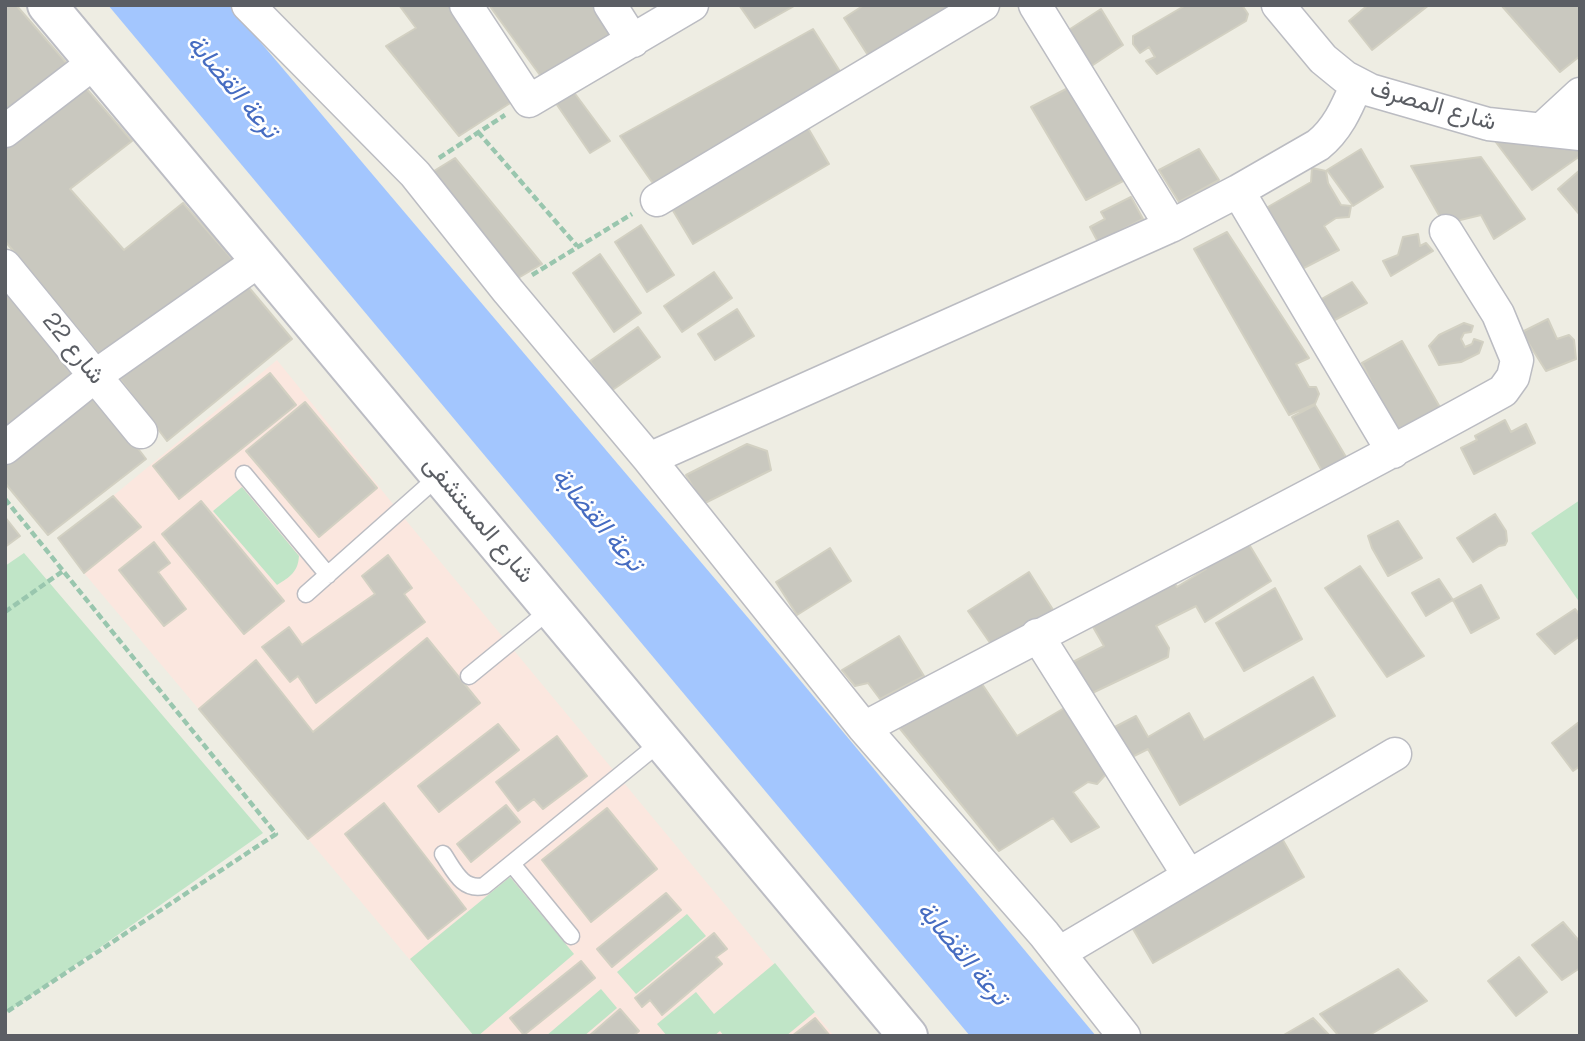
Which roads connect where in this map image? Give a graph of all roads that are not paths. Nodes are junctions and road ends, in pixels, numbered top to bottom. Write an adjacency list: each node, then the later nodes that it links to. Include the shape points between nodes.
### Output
1 (47, 5): 10 (main road, شارع المستشفى)
2 (248, 5): 26 (street, via 415,174)
3 (466, 5): 9 (street, via 529,101)
4 (610, 5): 9 (street)
5 (692, 5): 9 (street)
6 (984, 5): 17 (street)
7 (1035, 5): 18 (street)
8 (1278, 5): 11 (street, شارع المصرف, via 1323,59)
9 (633, 41)
10 (94, 62): 14 (street); 20 (main road, شارع المستشفى)
11 (1357, 84): 13 (street, شارع المصرف, via 1473,121); 16 (street, via 1329,136)
12 (1580, 94): 13 (street)
13 (1541, 130): 15 (street, شارع المصرف)
14 (5, 131)
15 (1580, 134)
16 (1238, 191): 18 (street); 25 (street)
17 (657, 200)
18 (1171, 226): 26 (street)
19 (1446, 231): 25 (street, via 1497,314 1517,360 1516,368 1503,391)
20 (260, 260): 22 (street); 28 (main road, شارع المستشفى)
21 (5, 267): 22 (street, شارع 22)
22 (95, 376): 23 (street, شارع 22); 24 (street)
23 (141, 432)
24 (5, 447)
25 (1393, 452): 32 (street)
26 (649, 459): 34 (street)
27 (244, 474): 29 (lane)
28 (440, 475): 29 (lane); 31 (main road, شارع المستشفى)
29 (328, 575): 30 (lane)
30 (306, 594)
31 (551, 609): 33 (lane); 35 (main road, شارع المستشفى)
32 (1038, 635): 34 (street); 39 (street)
33 (469, 676)
34 (864, 728): 41 (street)
35 (662, 741): 38 (lane); 42 (main road, شارع المستشفى)
36 (1395, 754): 39 (street)
37 (443, 854): 38 (lane, via 466,885 475,888)
38 (512, 864): 40 (lane)
39 (1189, 876): 41 (street)
40 (571, 936)
41 (1059, 953): 43 (street)
42 (908, 1036)
43 (1124, 1036)

